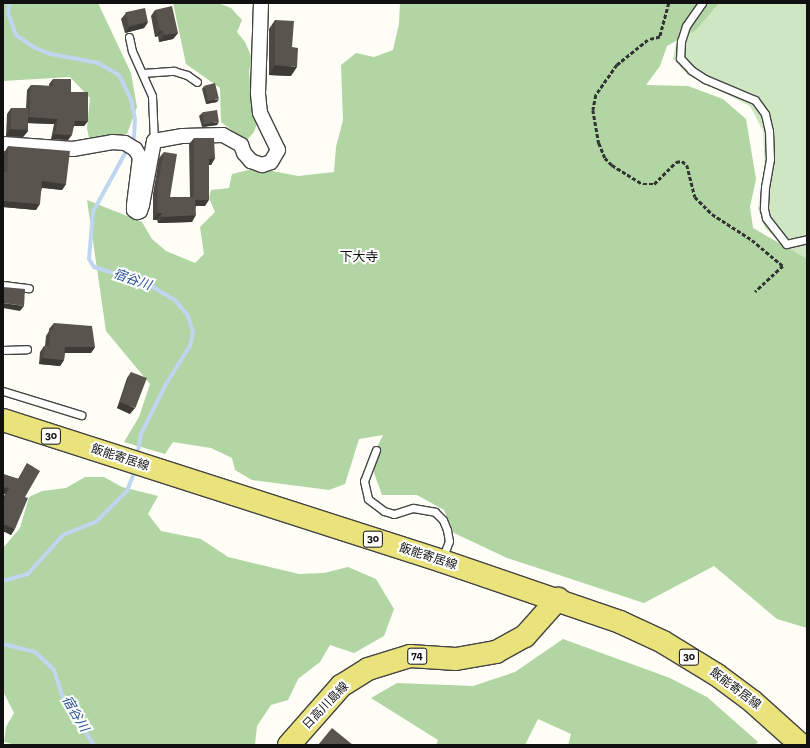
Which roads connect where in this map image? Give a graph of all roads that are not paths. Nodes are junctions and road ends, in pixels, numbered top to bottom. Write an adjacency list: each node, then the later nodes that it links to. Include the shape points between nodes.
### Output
1 (261, 3): 6 (street, via 258,93 260,113 276,142 278,150 275,157 271,162 262,165 250,160 241,145 223,135 183,136)
2 (702, 3): 8 (lane, via 686,26 681,41 680,58 705,79 754,100 765,114 769,138 764,209 766,218 786,244)
3 (129, 37): 4 (lane, via 132,51)
4 (143, 72): 5 (lane, via 174,71 188,75); 6 (lane, via 152,96)
5 (197, 82)
6 (154, 141): 7 (street, via 142,205 137,212 134,205 140,157 135,149 125,143 112,142 73,149)
7 (3, 144)
8 (807, 239)
9 (3, 286): 10 (lane)
10 (28, 288)
11 (27, 349): 12 (lane)
12 (3, 350)
13 (3, 391): 14 (lane)
14 (81, 415)
15 (3, 420): 17 (main road, 飯能寄居線 / 30)
16 (376, 450): 17 (lane, via 364,481 368,499 384,511 394,514 413,508 435,512 443,520 449,541)
17 (442, 561): 18 (main road, 飯能寄居線 / 30)
18 (558, 599): 19 (main road, 飯能寄居線 / 30, via 620,622 684,654 752,701); 20 (main road, 日高川島線 / 74, via 525,636 513,645 496,652 456,659 410,656 368,669 341,686)
19 (794, 743)
20 (289, 745)

